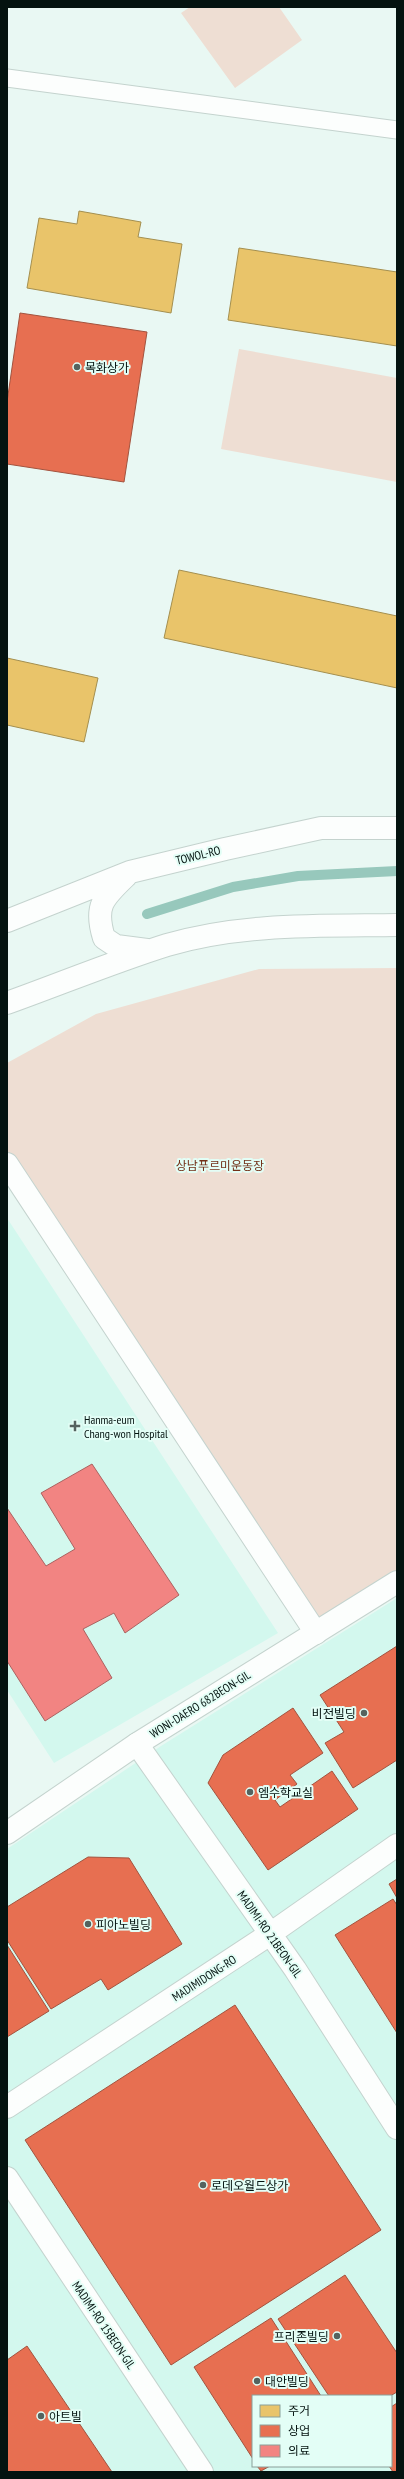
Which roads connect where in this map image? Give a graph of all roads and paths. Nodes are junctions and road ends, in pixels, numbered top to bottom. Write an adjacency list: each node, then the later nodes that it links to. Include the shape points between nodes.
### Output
1 (7, 78): 2 (lane)
2 (397, 130)
3 (397, 828): 4 (street, TOWOL-RO, via 321,828)
4 (130, 872): 5 (street, TOWOL-RO); 7 (street, via 110,892 102,905 99,920 104,938 116,946)
5 (7, 921)
6 (397, 925): 7 (street, via 294,926 222,934)
7 (153, 950): 8 (street)
8 (7, 1003)
9 (7, 1164): 11 (street)
10 (397, 1582): 11 (street, WONI-DAERO 682BEON-GIL)
11 (316, 1633): 12 (street, WONI-DAERO 682BEON-GIL)
12 (136, 1744): 13 (street, WONI-DAERO 682BEON-GIL); 15 (street, MADIMI-RO 21BEON-GIL)
13 (7, 1833)
14 (397, 1845): 15 (street, MADIMIDONG-RO)
15 (270, 1934): 16 (street, MADIMIDONG-RO); 17 (street, MADIMI-RO 21BEON-GIL)
16 (7, 2107)
17 (397, 2128)
18 (7, 2178): 19 (street, MADIMI-RO 15BEON-GIL)
19 (202, 2472)

